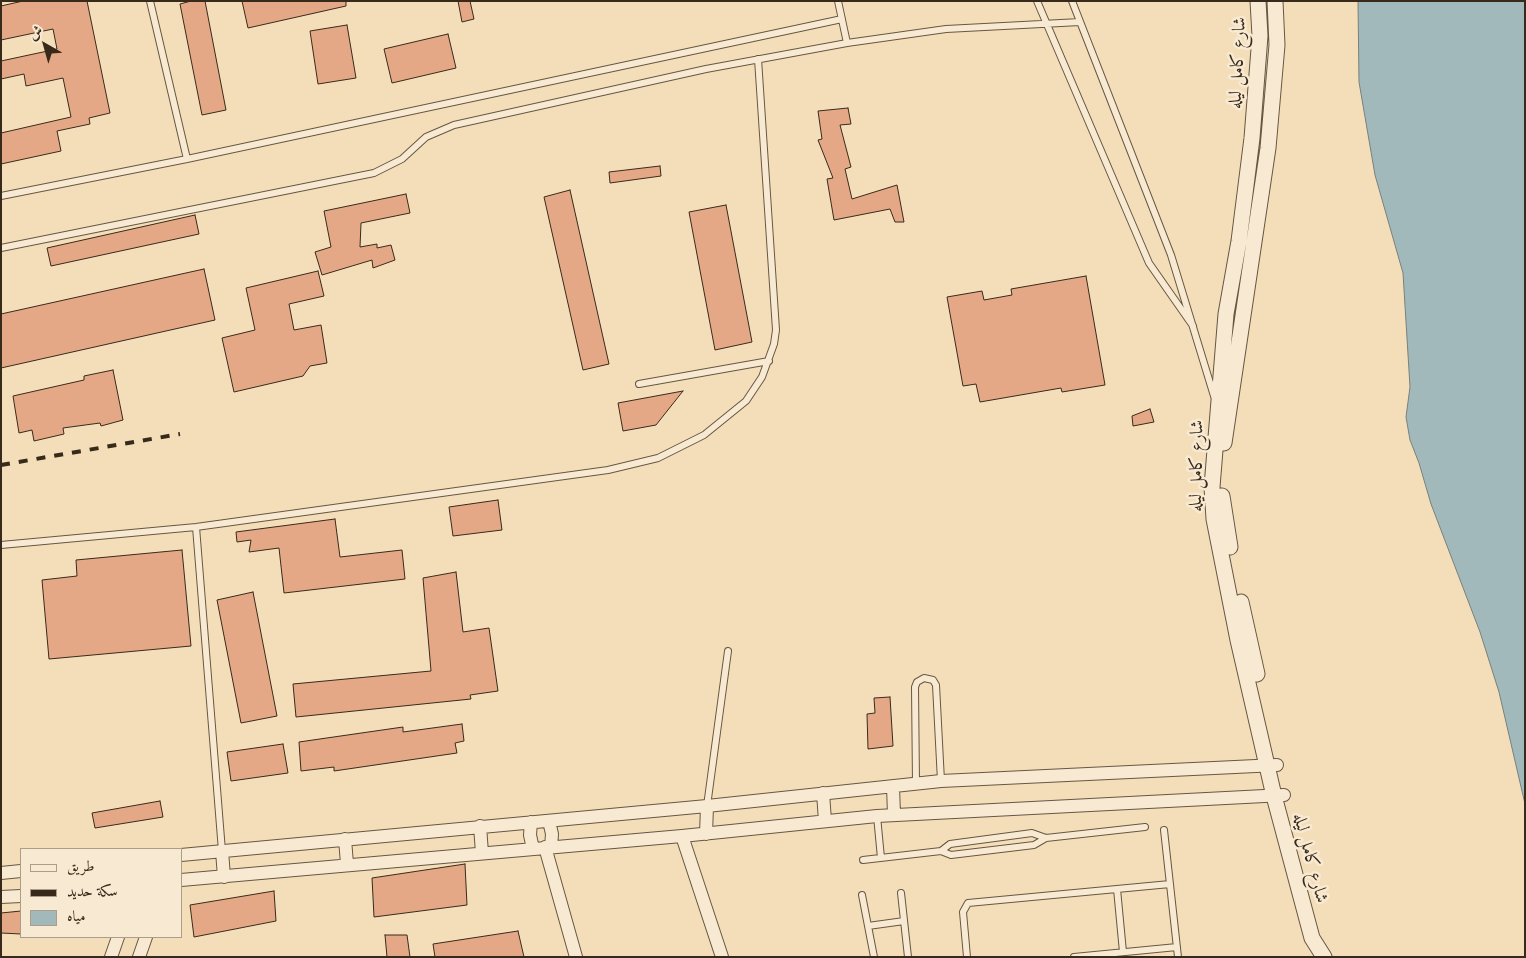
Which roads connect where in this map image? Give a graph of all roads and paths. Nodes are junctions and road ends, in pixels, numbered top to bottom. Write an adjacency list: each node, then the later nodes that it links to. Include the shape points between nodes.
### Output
1 (150, 1): 12 (lane)
2 (838, 1): 7 (lane)
3 (1037, 1): 9 (lane)
4 (1072, 1): 8 (lane)
5 (1258, 1): 18 (street, شارع كامل ليله, via 1260,36 1252,138 1226,314)
6 (1275, 1): 19 (street, شارع كامل ليله, via 1277,45 1268,148)
7 (842, 19): 10 (lane); 12 (lane)
8 (1080, 22): 9 (lane); 15 (lane, via 1171,255)
9 (1047, 24): 10 (lane, via 946,29); 15 (lane, via 1149,263)
10 (847, 42): 11 (lane)
11 (758, 59): 14 (lane, via 454,125 426,137 402,159 374,173); 16 (lane, via 776,330)
12 (187, 158): 13 (lane)
13 (1, 196)
14 (1, 248)
15 (1195, 329): 18 (lane)
16 (769, 361): 17 (lane); 20 (lane, via 755,390 736,411 682,448 633,465)
17 (639, 384)
18 (1217, 407): 19 (street); 23 (street, شارع كامل ليله, via 1212,487 1214,519 1238,640)
19 (1224, 438): 23 (street, شارع كامل ليله, via 1222,505)
20 (196, 527): 21 (lane); 43 (lane)
21 (1, 546)
22 (728, 651): 29 (lane)
23 (1273, 766): 24 (street); 28 (street, شارع كامل ليله)
24 (941, 781): 25 (street); 25 (lane, via 936,684 924,678 916,682 915,687)
25 (916, 784): 26 (street)
26 (893, 786): 27 (street); 30 (street)
27 (823, 793): 29 (street); 33 (street)
28 (1279, 795): 30 (street); 66 (street, شارع كامل ليله, via 1312,938)
29 (707, 806): 32 (street); 38 (street)
30 (894, 815): 31 (street)
31 (876, 816): 33 (street); 47 (lane)
32 (549, 821): 34 (street); 42 (street, via 552,834)
33 (825, 821): 38 (street)
34 (531, 822): 35 (street); 42 (street, via 530,835)
35 (480, 826): 41 (street); 45 (street)
36 (1145, 827): 40 (lane)
37 (1164, 830): 54 (lane)
38 (706, 834): 39 (street)
39 (682, 836): 42 (street); 70 (street)
40 (1046, 838): 44 (lane, via 1025,846 951,856); 44 (lane, via 1032,833 950,844)
41 (345, 839): 43 (street); 49 (street)
42 (543, 848): 45 (street); 69 (street)
43 (222, 851): 46 (street); 52 (street)
44 (941, 851): 47 (lane)
45 (482, 853): 49 (street)
46 (182, 855)
47 (881, 858): 48 (lane)
48 (862, 860)
49 (347, 864): 52 (street)
50 (20, 871): 51 (street)
51 (1, 873)
52 (224, 877): 53 (street)
53 (182, 880)
54 (1170, 884): 55 (lane); 64 (lane)
55 (1117, 888): 65 (lane); 73 (lane, via 968,903 963,912)
56 (901, 893): 60 (lane)
57 (862, 895): 61 (lane)
58 (20, 896): 59 (street)
59 (1, 897)
60 (904, 920): 61 (lane); 72 (lane)
61 (868, 926): 71 (lane)
62 (118, 938): 68 (street)
63 (146, 938): 67 (street)
64 (1177, 947): 65 (lane); 75 (lane)
65 (1123, 952): 74 (lane)
66 (1322, 954)
67 (143, 956)
68 (111, 957)
69 (576, 957)
70 (722, 957)
71 (874, 957)
72 (908, 957)
73 (967, 957)
74 (1074, 957)
75 (1178, 957)

